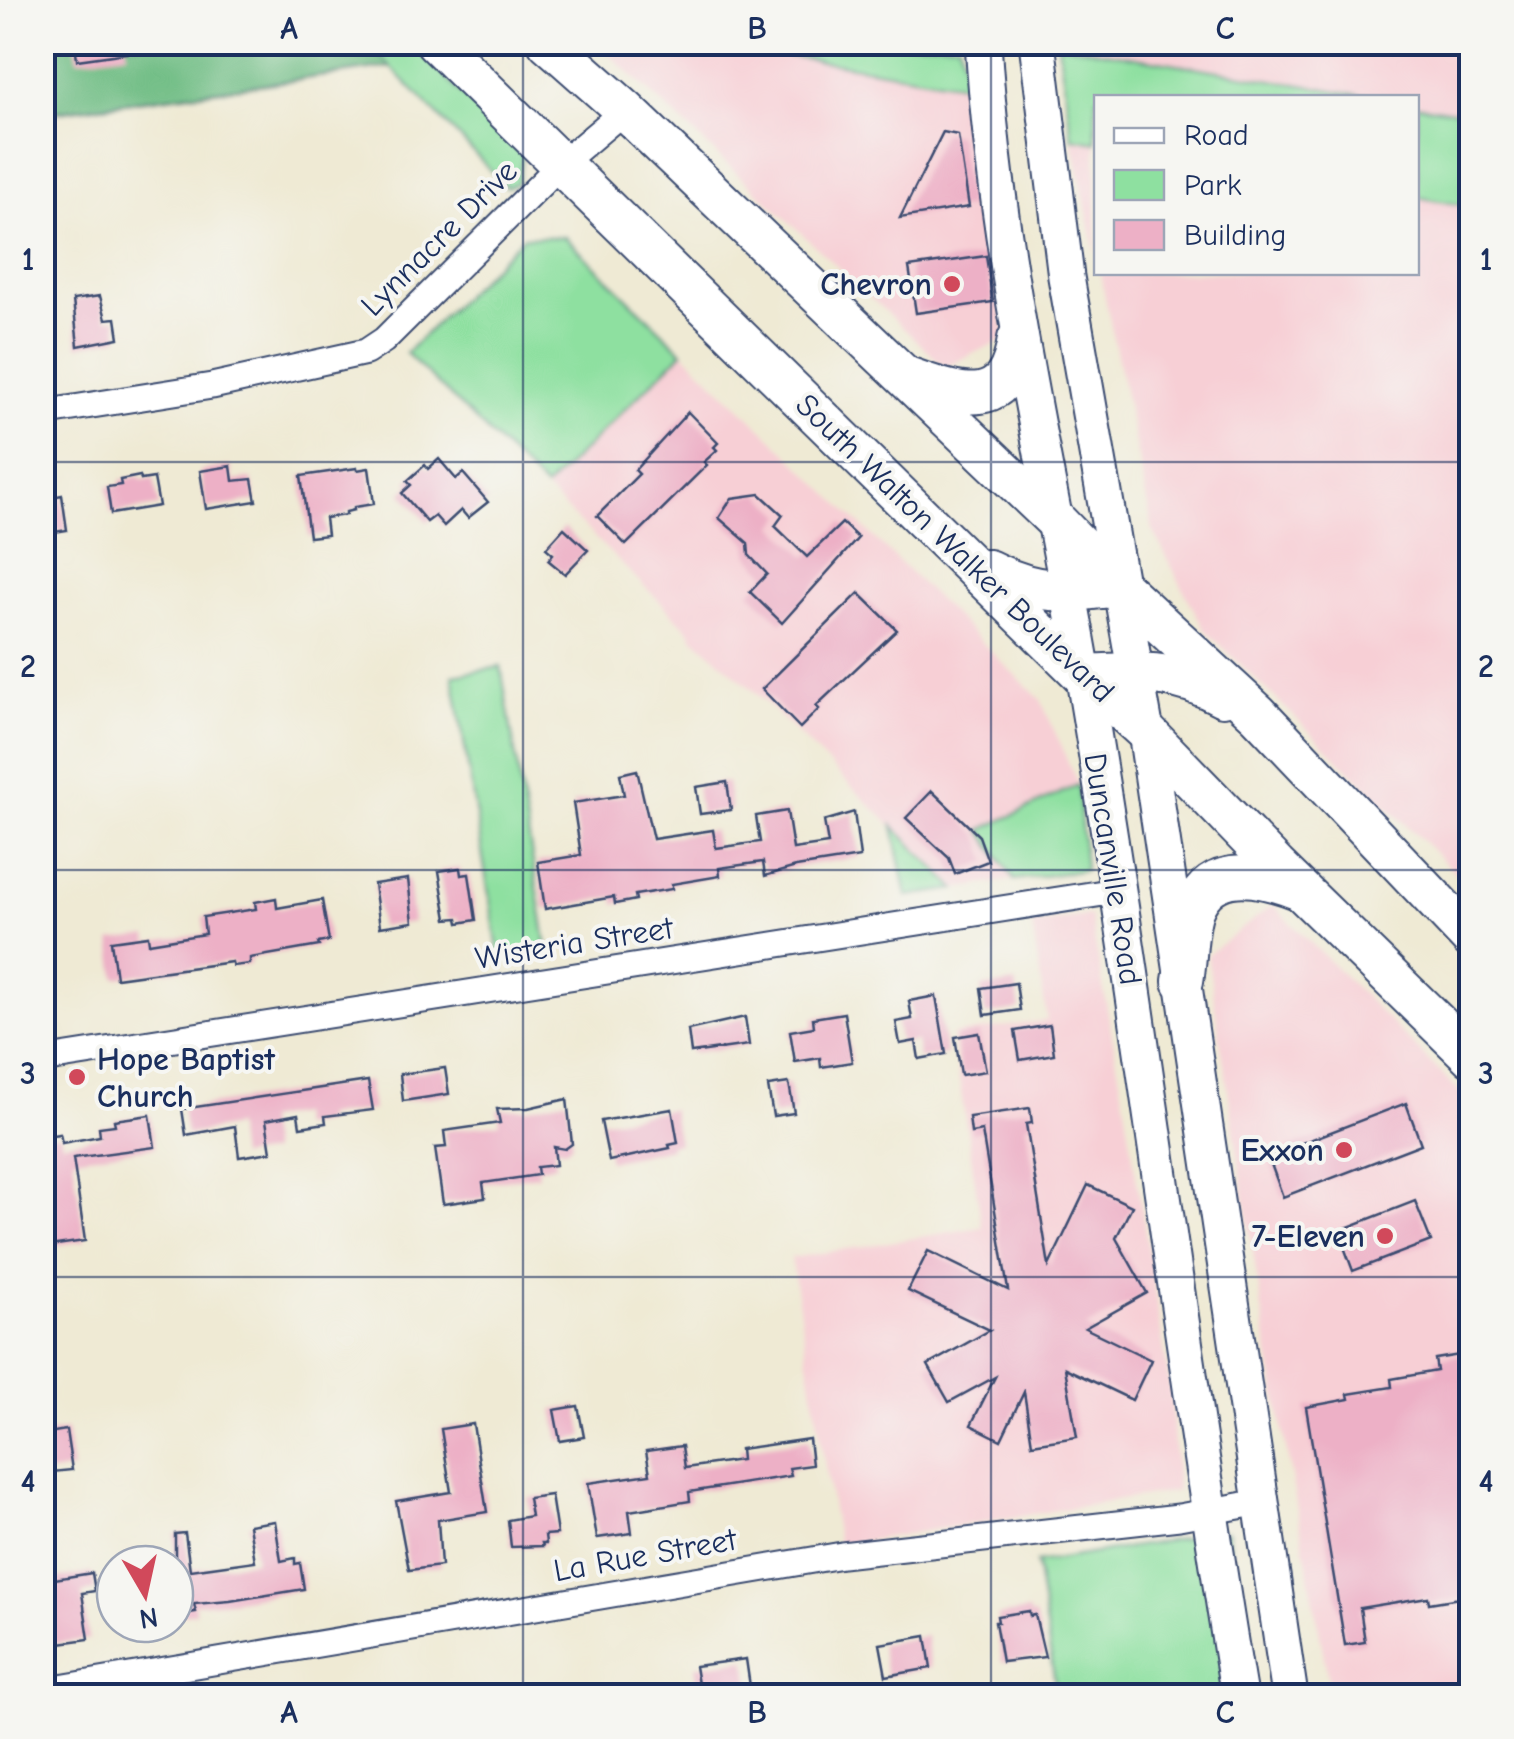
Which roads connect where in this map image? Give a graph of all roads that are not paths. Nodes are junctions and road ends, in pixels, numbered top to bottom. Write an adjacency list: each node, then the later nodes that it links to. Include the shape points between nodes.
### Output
1 (436, 42): 6 (main road, South Walton Walker Boulevard)
2 (548, 42): 5 (main road)
3 (983, 42): 7 (main road, Duncanville Road)
4 (1037, 42): 12 (main road, Duncanville Road, via 1066,277)
5 (625, 110): 6 (street, Lynnacre Drive); 8 (main road)
6 (560, 164): 9 (street, Lynnacre Drive, via 366,352); 11 (main road, South Walton Walker Boulevard)
7 (1018, 339): 8 (main road, via 1003,384 981,394 958,394); 10 (main road, Duncanville Road)
8 (902, 376): 10 (main road)
9 (42, 413)
10 (1054, 520): 12 (main road); 13 (main road, Duncanville Road)
11 (967, 559): 13 (main road, via 1016,584); 15 (main road, South Walton Walker Boulevard)
12 (1119, 586): 13 (main road); 14 (main road, Duncanville Road); 16 (main road)
13 (1068, 593): 15 (main road, Duncanville Road)
14 (1135, 673): 15 (main road); 16 (main road, via 1195,680); 17 (main road, Duncanville Road)
15 (1083, 674): 17 (main road, South Walton Walker Boulevard); 18 (main road, Duncanville Road)
16 (1258, 714): 20 (main road)
17 (1146, 732): 19 (main road, South Walton Walker Boulevard); 21 (main road, Duncanville Road)
18 (1116, 890): 23 (street, Wisteria Street); 25 (main road, Duncanville Road)
19 (1302, 891): 21 (main road, via 1264,876 1216,881 1192,913); 22 (main road, South Walton Walker Boulevard)
20 (1472, 939)
21 (1183, 981): 24 (main road, Duncanville Road)
22 (1472, 1056)
23 (42, 1060)
24 (1219, 1230): 25 (main road); 26 (main road, Duncanville Road)
25 (1167, 1238): 27 (main road, Duncanville Road)
26 (1262, 1502): 27 (street, La Rue Street); 30 (main road, Duncanville Road)
27 (1208, 1512): 28 (street, La Rue Street, via 842,1554); 29 (main road, Duncanville Road)
28 (42, 1691)
29 (1239, 1696)
30 (1290, 1696)

